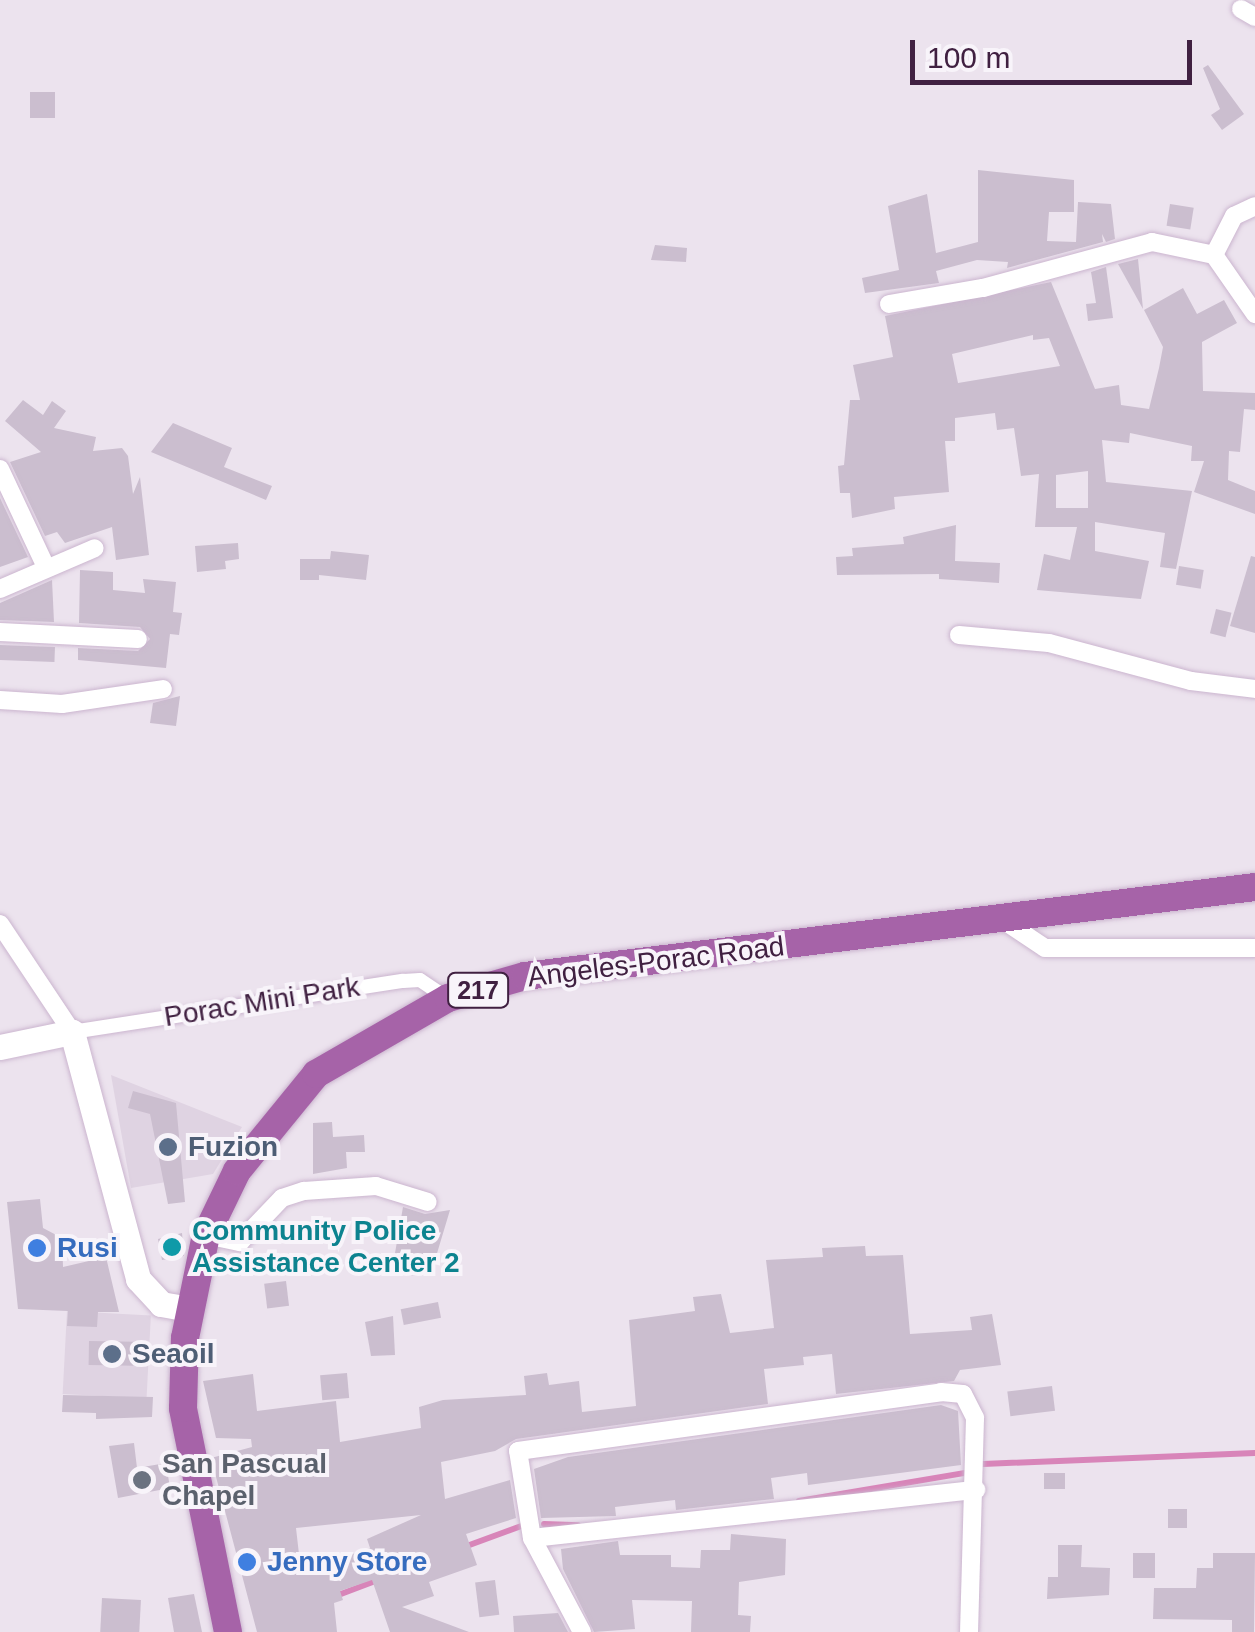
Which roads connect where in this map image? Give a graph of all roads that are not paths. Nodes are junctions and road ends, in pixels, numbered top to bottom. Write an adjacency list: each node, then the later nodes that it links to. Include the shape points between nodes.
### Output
1 (1255, 206): 2 (street, via 1234,216)
2 (1214, 254): 3 (street, via 1152,242 983,288); 4 (street)
3 (888, 304)
4 (1254, 310)
5 (0, 469): 6 (street)
6 (4, 497): 8 (street)
7 (95, 548): 8 (street)
8 (45, 565): 9 (street)
9 (0, 589)
10 (0, 632): 12 (street)
11 (959, 634): 14 (street, via 1049,643 1190,681)
12 (138, 640)
13 (163, 689): 15 (street, via 62,704)
14 (1255, 689)
15 (0, 700)
16 (1255, 888): 17 (main road, Angeles-Porac Road / 217)
17 (1003, 920): 19 (street, via 1044,948); 20 (main road, Angeles-Porac Road / 217, via 525,976)
18 (0, 924): 21 (street)
19 (1255, 948)
20 (448, 998): 21 (street, Porac Mini Park, via 420,980 403,981); 24 (main road, Angeles-Porac Road / 217, via 316,1074 237,1171)
21 (72, 1032): 22 (main road); 25 (main road, via 138,1280 161,1304)
22 (0, 1047)
23 (428, 1202): 24 (street, via 376,1186 304,1191 282,1198 240,1242)
24 (206, 1235): 25 (main road, Angeles-Porac Road / 217)
25 (189, 1309): 28 (main road, Angeles-Porac Road / 217, via 183,1408)
26 (976, 1490): 27 (street); 27 (street, via 972,1404 963,1394 941,1392 518,1452); 30 (street)
27 (532, 1538): 29 (street)
28 (228, 1632)
29 (582, 1632)
30 (969, 1632)

